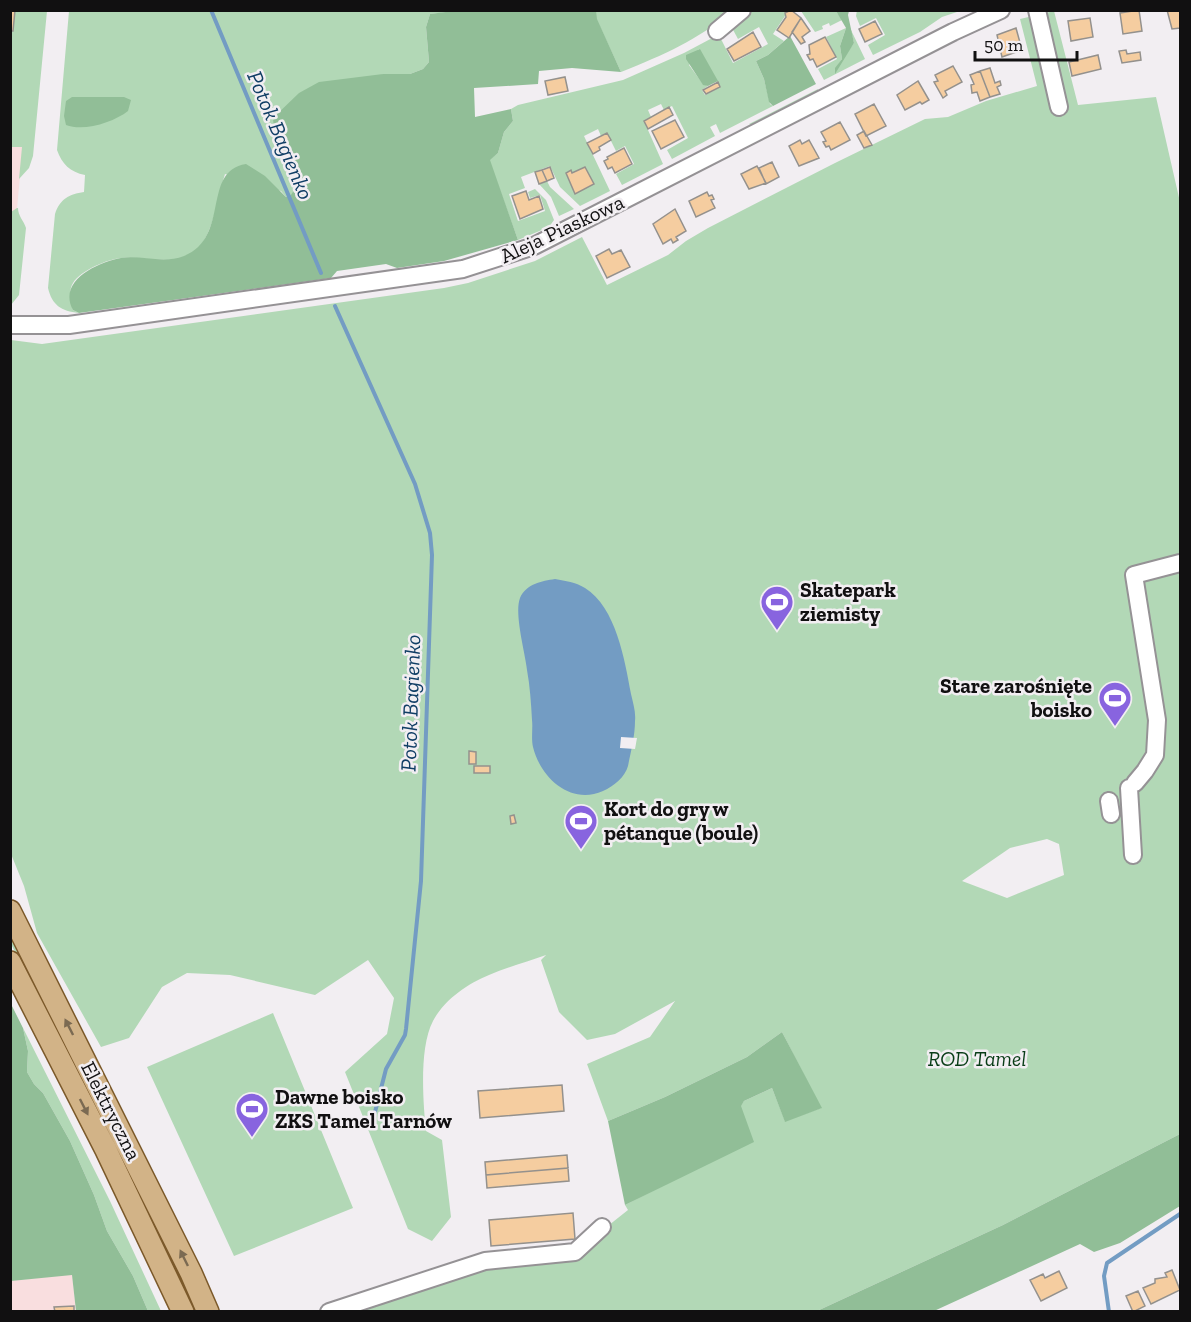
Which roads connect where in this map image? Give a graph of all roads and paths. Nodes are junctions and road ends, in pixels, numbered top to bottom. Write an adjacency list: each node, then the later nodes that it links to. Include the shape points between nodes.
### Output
1 (742, 10): 4 (street)
2 (1001, 10): 6 (street, Aleja Piaskowa, via 534,246 498,259 463,269 69,325)
3 (1037, 10): 5 (street)
4 (717, 31)
5 (1059, 107)
6 (10, 324)
7 (1180, 563): 8 (street, via 1134,575 1158,720 1155,755 1132,785)
8 (1133, 855)
9 (10, 911): 13 (main road, Elektryczna, one-way to 9)
10 (10, 962): 12 (main road, Elektryczna, one-way to 12)
11 (602, 1227): 14 (street, via 575,1252 485,1261 394,1297)
12 (183, 1311)
13 (208, 1311)
14 (329, 1311)

